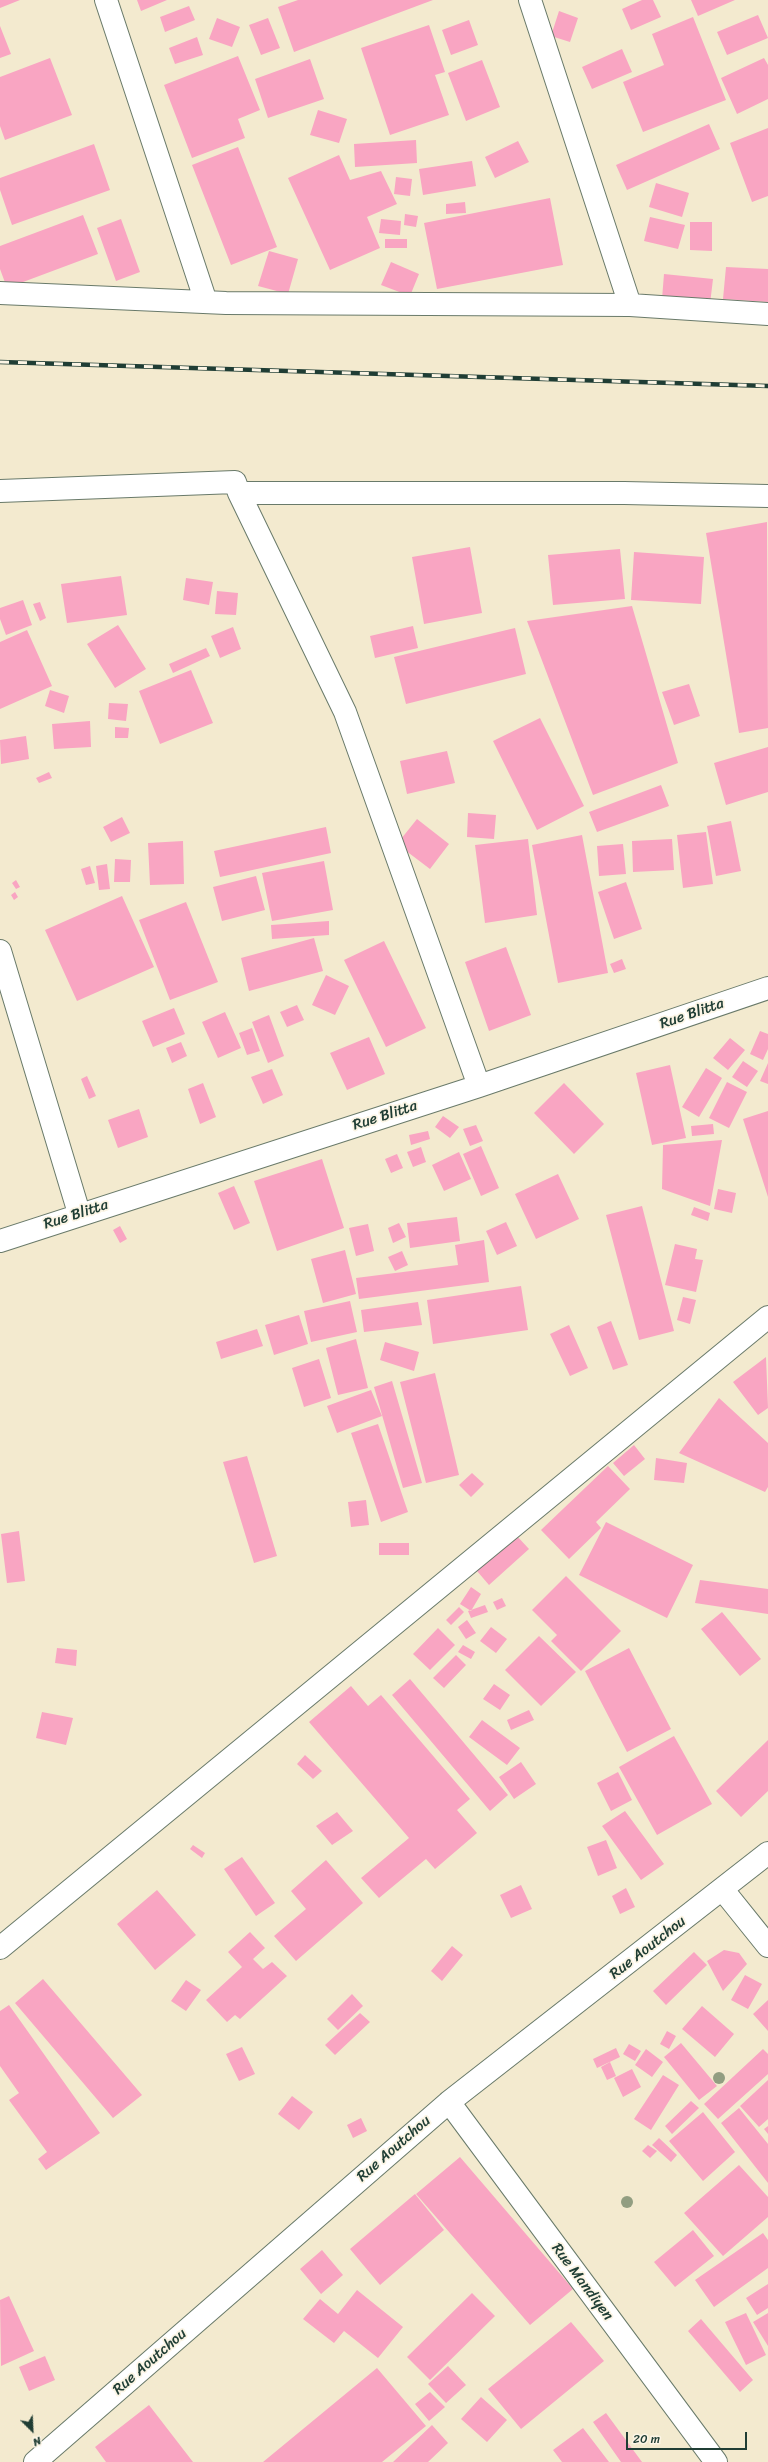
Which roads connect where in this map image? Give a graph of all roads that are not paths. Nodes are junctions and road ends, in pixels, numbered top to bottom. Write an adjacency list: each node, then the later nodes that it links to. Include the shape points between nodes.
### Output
1 (106, 0): 4 (street)
2 (530, 0): 5 (street)
3 (0, 293): 4 (street)
4 (206, 302): 5 (street)
5 (630, 305): 6 (street)
6 (768, 314)
7 (0, 491): 8 (street, via 236,482)
8 (239, 493): 9 (street, via 624,493); 12 (street, via 345,712)
9 (768, 496)
10 (0, 951): 13 (street)
11 (768, 988): 12 (street, Rue Blitta)
12 (479, 1086): 13 (street, Rue Blitta)
13 (79, 1213): 14 (street, Rue Blitta)
14 (0, 1241)
15 (768, 1317): 19 (street)
16 (768, 1854): 17 (street, Rue Aoutchou)
17 (723, 1890): 18 (street); 20 (street, Rue Aoutchou)
18 (768, 1946)
19 (0, 1948)
20 (449, 2102): 21 (street, Rue Aoutchou); 22 (street, Rue Mandiyen)
21 (35, 2462)
22 (716, 2462)

